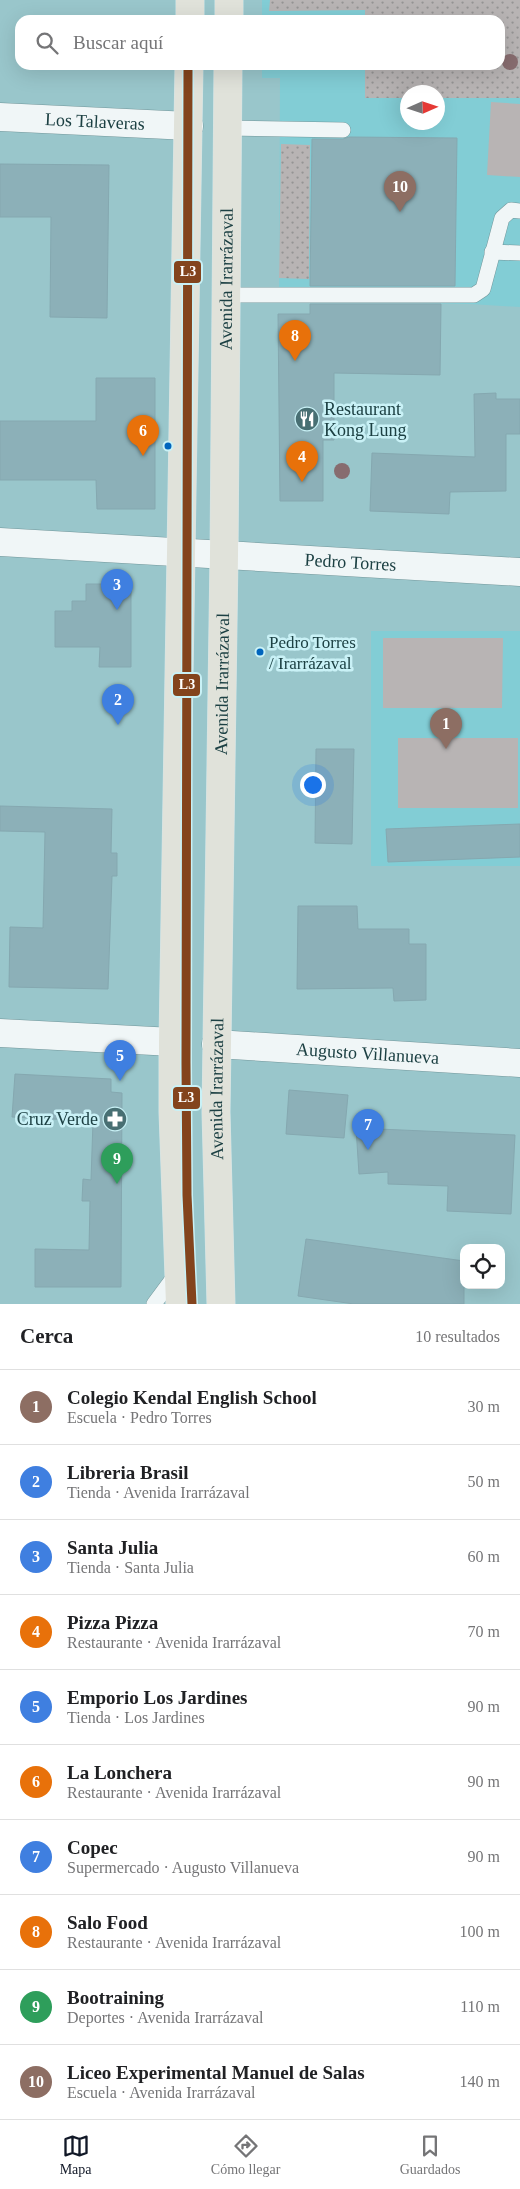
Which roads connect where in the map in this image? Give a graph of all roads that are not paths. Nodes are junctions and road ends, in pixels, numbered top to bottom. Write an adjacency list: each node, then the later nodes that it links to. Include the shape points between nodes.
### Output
1 (190, 0): 3 (main road)
2 (229, 0): 4 (main road)
3 (190, 15)
4 (229, 15)
5 (189, 70): 8 (main road)
6 (228, 70): 9 (main road, Avenida Irarrázaval)
7 (0, 117): 8 (street, Los Talaveras)
8 (188, 126): 16 (main road)
9 (228, 128): 10 (lane); 14 (main road, Avenida Irarrázaval)
10 (343, 130)
11 (520, 211): 12 (lane, via 511,210 502,218)
12 (492, 252): 13 (lane); 14 (lane, via 483,289 474,295)
13 (520, 253)
14 (227, 294): 17 (main road, Avenida Irarrázaval)
15 (0, 542): 16 (street, Pedro Torres)
16 (182, 553): 17 (street, Pedro Torres); 20 (main road)
17 (224, 555): 18 (street, Pedro Torres); 21 (main road, Avenida Irarrázaval)
18 (520, 572)
19 (0, 1033): 20 (street)
20 (173, 1042): 23 (main road, via 172,1112)
21 (216, 1044): 22 (street, Augusto Villanueva); 26 (main road, Avenida Irarrázaval)
22 (520, 1063)
23 (178, 1272): 24 (lane); 25 (main road)
24 (154, 1304)
25 (180, 1304)
26 (221, 1304)

